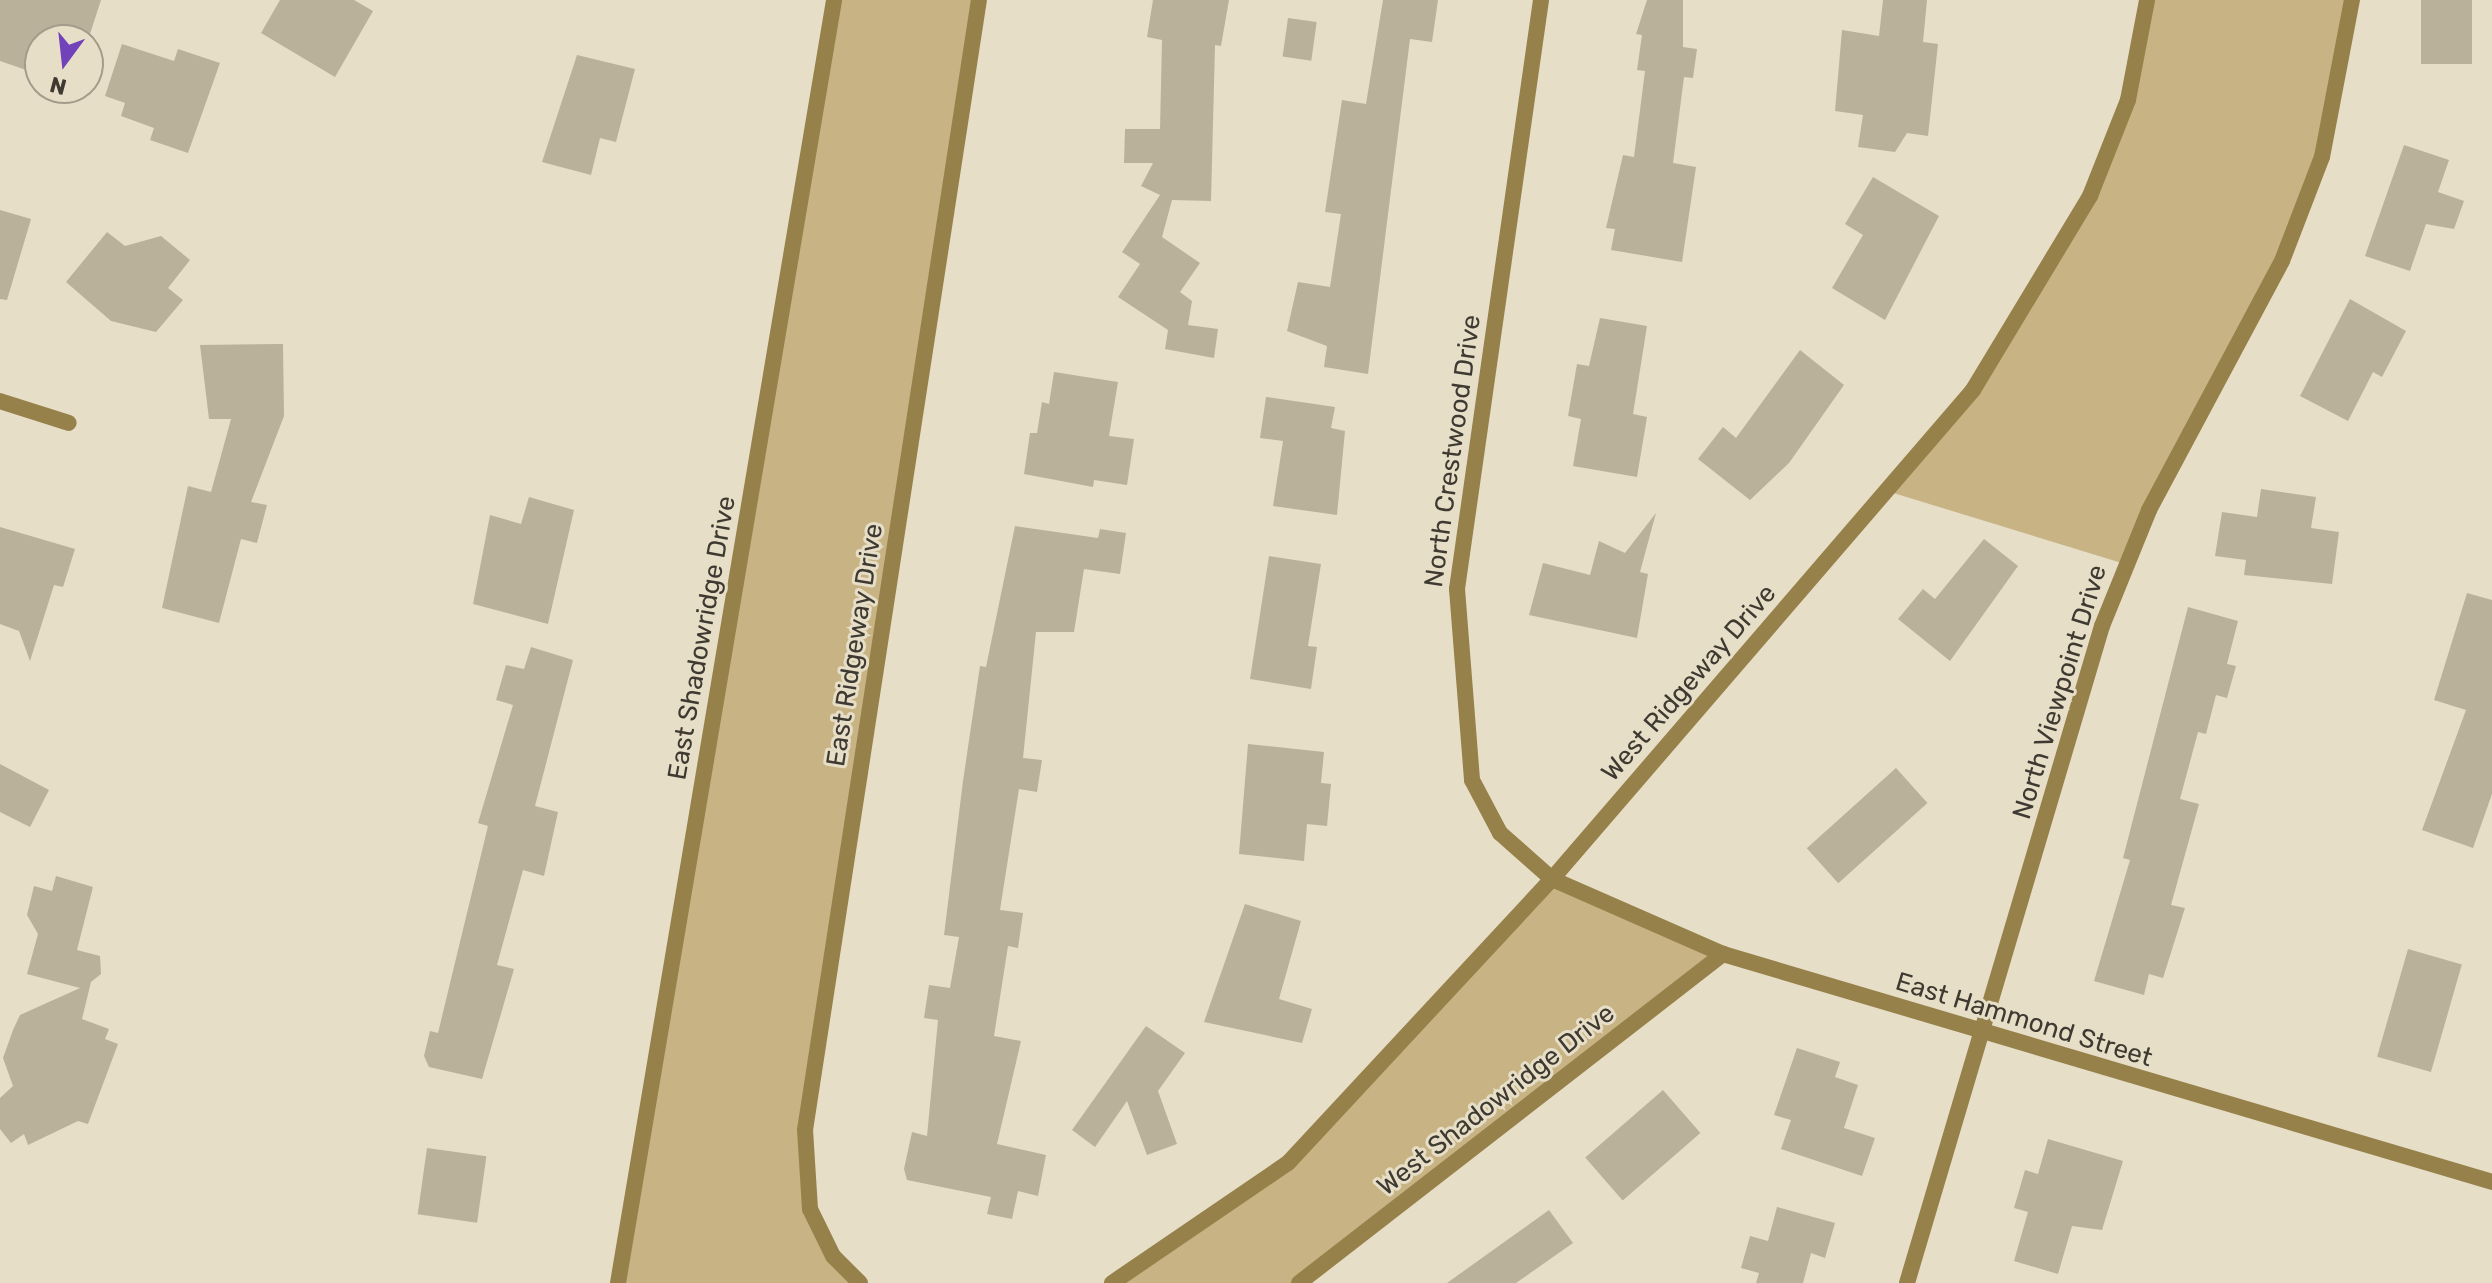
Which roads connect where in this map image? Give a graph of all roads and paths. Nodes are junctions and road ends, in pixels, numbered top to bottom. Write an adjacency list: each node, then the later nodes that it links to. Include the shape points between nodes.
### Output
1 (834, 0): 12 (street, East Shadowridge Drive)
2 (979, 0): 13 (street, East Ridgeway Drive, via 805,1130 810,1209 833,1256)
3 (1541, 0): 8 (street, North Crestwood Drive, via 1461,546 1457,641 1472,780 1500,833)
4 (2147, 0): 8 (street, West Ridgeway Drive, via 2128,100 2090,196 1973,390)
5 (2352, 0): 10 (street, North Viewpoint Drive, via 2322,157 2282,261 2149,510 2102,626)
6 (0, 401): 7 (street)
7 (69, 423)
8 (1552, 879): 9 (street, East Hammond Street); 14 (street, West Ridgeway Drive, via 1288,1163)
9 (1723, 954): 10 (street, East Hammond Street); 15 (street, West Shadowridge Drive)
10 (1982, 1034): 11 (street, East Hammond Street); 16 (street, North Viewpoint Drive)
11 (2492, 1181)
12 (618, 1283)
13 (860, 1283)
14 (1112, 1283)
15 (1299, 1283)
16 (1907, 1283)

